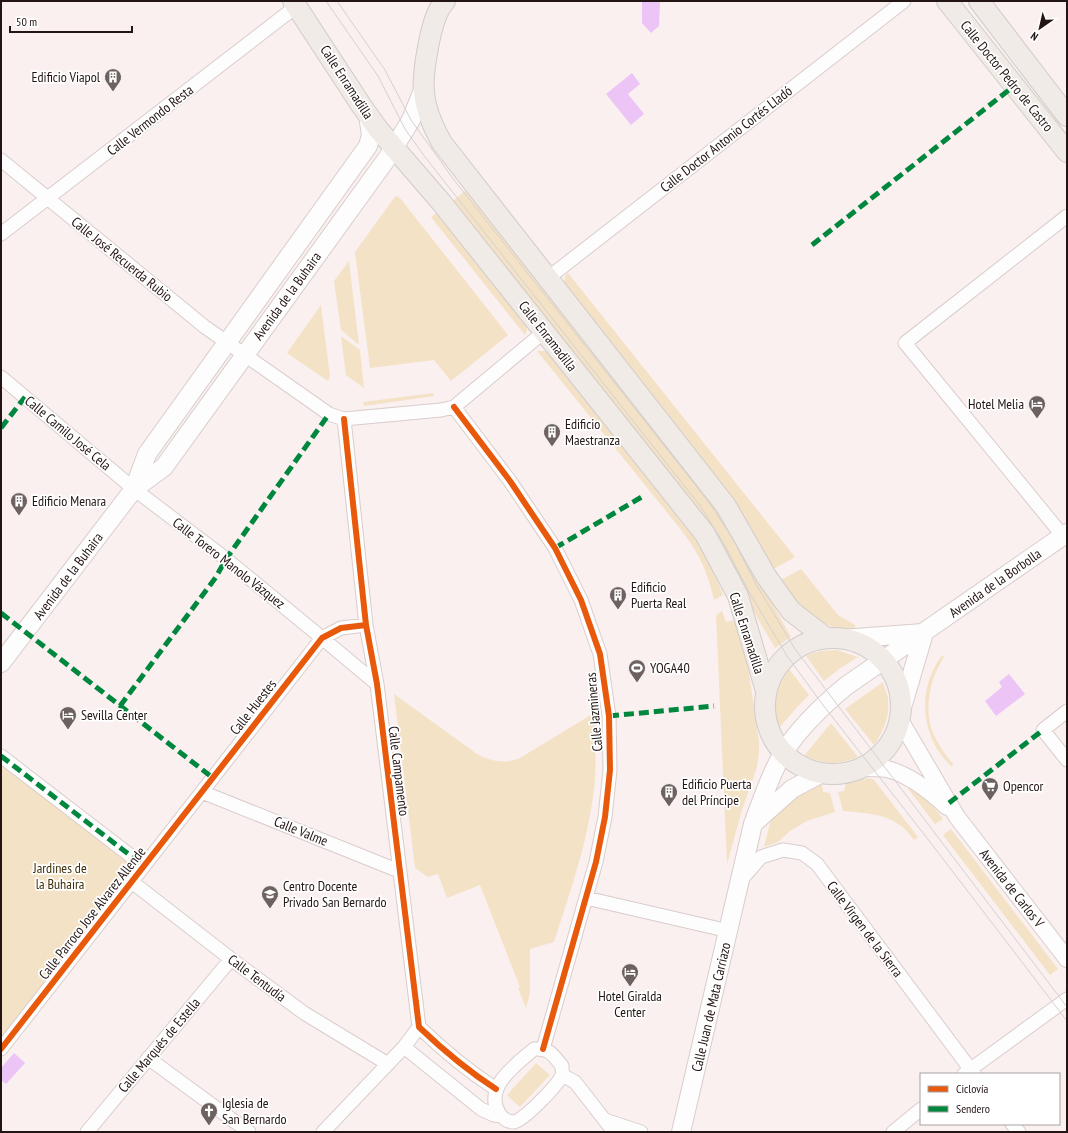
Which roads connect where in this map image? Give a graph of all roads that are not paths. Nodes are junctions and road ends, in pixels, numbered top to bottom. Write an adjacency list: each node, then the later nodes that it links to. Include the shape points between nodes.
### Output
1 (293, 1): 7 (main road, Calle Enramadilla); 12 (street, Calle Vermondo Resta, via 289,12)
2 (445, 1): 6 (main road, via 434,21)
3 (904, 1): 15 (street, Calle Doctor Antonio Cortés Lladó)
4 (947, 1): 10 (main road, Calle Doctor Pedro de Castro)
5 (979, 1): 8 (main road, Calle Doctor Pedro de Castro)
6 (423, 90): 9 (main road, Avenida de la Buhaira, via 416,110); 15 (main road, via 430,118 442,143)
7 (368, 115): 9 (main road, Calle Enramadilla); 17 (main road, Avenida de la Buhaira, via 371,135 368,146)
8 (1067, 116)
9 (394, 148): 16 (main road, Calle Enramadilla, via 438,198); 18 (main road, Avenida de la Buhaira)
10 (1067, 152)
11 (1, 160): 12 (street, Calle José Recuerda Rubio)
12 (48, 198): 14 (street, Calle Vermondo Resta); 17 (street, Calle José Recuerda Rubio)
13 (1067, 216): 23 (street, via 905,342)
14 (1, 234)
15 (548, 278): 27 (main road, via 726,506 766,576 791,610)
16 (545, 331): 20 (street); 31 (main road, Calle Enramadilla, via 705,534 738,596)
17 (227, 343): 18 (street, Calle José Recuerda Rubio); 22 (main road, Avenida de la Buhaira, via 147,454)
18 (244, 356): 21 (street, Calle José Recuerda Rubio, via 328,414); 22 (main road, Avenida de la Buhaira, via 164,467)
19 (1, 377): 22 (street, Calle Camilo José Cela)
20 (454, 407): 21 (street); 46 (street, Calle Jazmineras, via 510,481 555,548 581,600 600,654 609,716 610,770 605,817)
21 (344, 419): 24 (street, Calle Campamento)
22 (134, 489): 26 (street, Calle Torero Manolo Vázquez, via 226,559); 29 (main road, Avenida de la Buhaira)
23 (1065, 534): 25 (main road, Avenida de la Borbolla)
24 (366, 625): 26 (street, via 341,628); 30 (street, Calle Campamento)
25 (924, 633): 27 (main road); 28 (main road, Avenida de la Borbolla); 33 (main road)
26 (322, 638): 30 (street, Calle Torero Manolo Vázquez); 39 (street, Calle Huestes)
27 (834, 638): 28 (main road, via 858,642); 31 (main road, via 810,642 787,656 774,672)
28 (884, 660): 33 (main road, via 894,675 900,693); 34 (main road, Avenida de la Borbolla, via 846,686 814,713)
29 (1, 663)
30 (376, 684): 43 (street, Calle Campamento)
31 (766, 691): 34 (main road, via 765,709 768,726)
32 (1067, 711): 36 (street, via 1043,730)
33 (900, 715): 37 (main road, via 892,741 877,758); 40 (street, Avenida de Carlos V)
34 (784, 753): 38 (main road, via 801,766); 41 (main road, Calle Juan de Mata Carriazo, via 767,786)
35 (1, 756): 42 (street)
36 (1067, 760)
37 (862, 768): 38 (main road, via 843,774); 40 (street, Avenida de Carlos V, via 885,769 915,782)
38 (822, 773): 41 (main road, via 792,789)
39 (202, 792): 42 (street, Calle Parroco Jose Alvarez Allende); 43 (street, Calle Valme)
40 (957, 817): 49 (street, Avenida de Carlos V)
41 (753, 824): 44 (main road, Calle Juan de Mata Carriazo)
42 (144, 866): 45 (street, Calle Parroco Jose Alvarez Allende)
43 (399, 870): 51 (street, Calle Campamento)
44 (740, 881): 47 (main road, Calle Juan de Mata Carriazo); 57 (street, Calle Virgen de la Sierra, via 762,857 783,850 802,852 817,864)
45 (132, 882): 48 (street, Calle Tentudía); 53 (street, Calle Parroco Jose Alvarez Allende)
46 (586, 898): 47 (street); 54 (street, Calle Jazmineras)
47 (729, 931): 64 (main road, Calle Juan de Mata Carriazo)
48 (231, 959): 55 (street, Calle Marqués de Estella); 56 (street, Calle Tentudía, via 304,1013)
49 (1067, 959)
50 (1065, 1000): 57 (street)
51 (419, 1027): 52 (street); 59 (street, via 456,1060)
52 (404, 1047): 56 (street); 61 (street, via 481,1109)
53 (1, 1048)
54 (543, 1049): 58 (street, via 551,1052 562,1066); 59 (street, via 534,1049 507,1074)
55 (148, 1058): 65 (street, Calle Marqués de Estella); 66 (street)
56 (388, 1064): 67 (street)
57 (969, 1072)
58 (562, 1075): 62 (street, via 575,1082); 63 (street, via 556,1085)
59 (496, 1089): 61 (street, via 495,1103)
60 (920, 1110): 70 (street)
61 (501, 1116): 63 (street)
62 (605, 1120): 68 (street); 69 (street)
63 (513, 1127)
64 (680, 1129)
65 (87, 1132)
66 (249, 1132)
67 (323, 1132)
68 (614, 1132)
69 (641, 1132)
70 (893, 1132)

